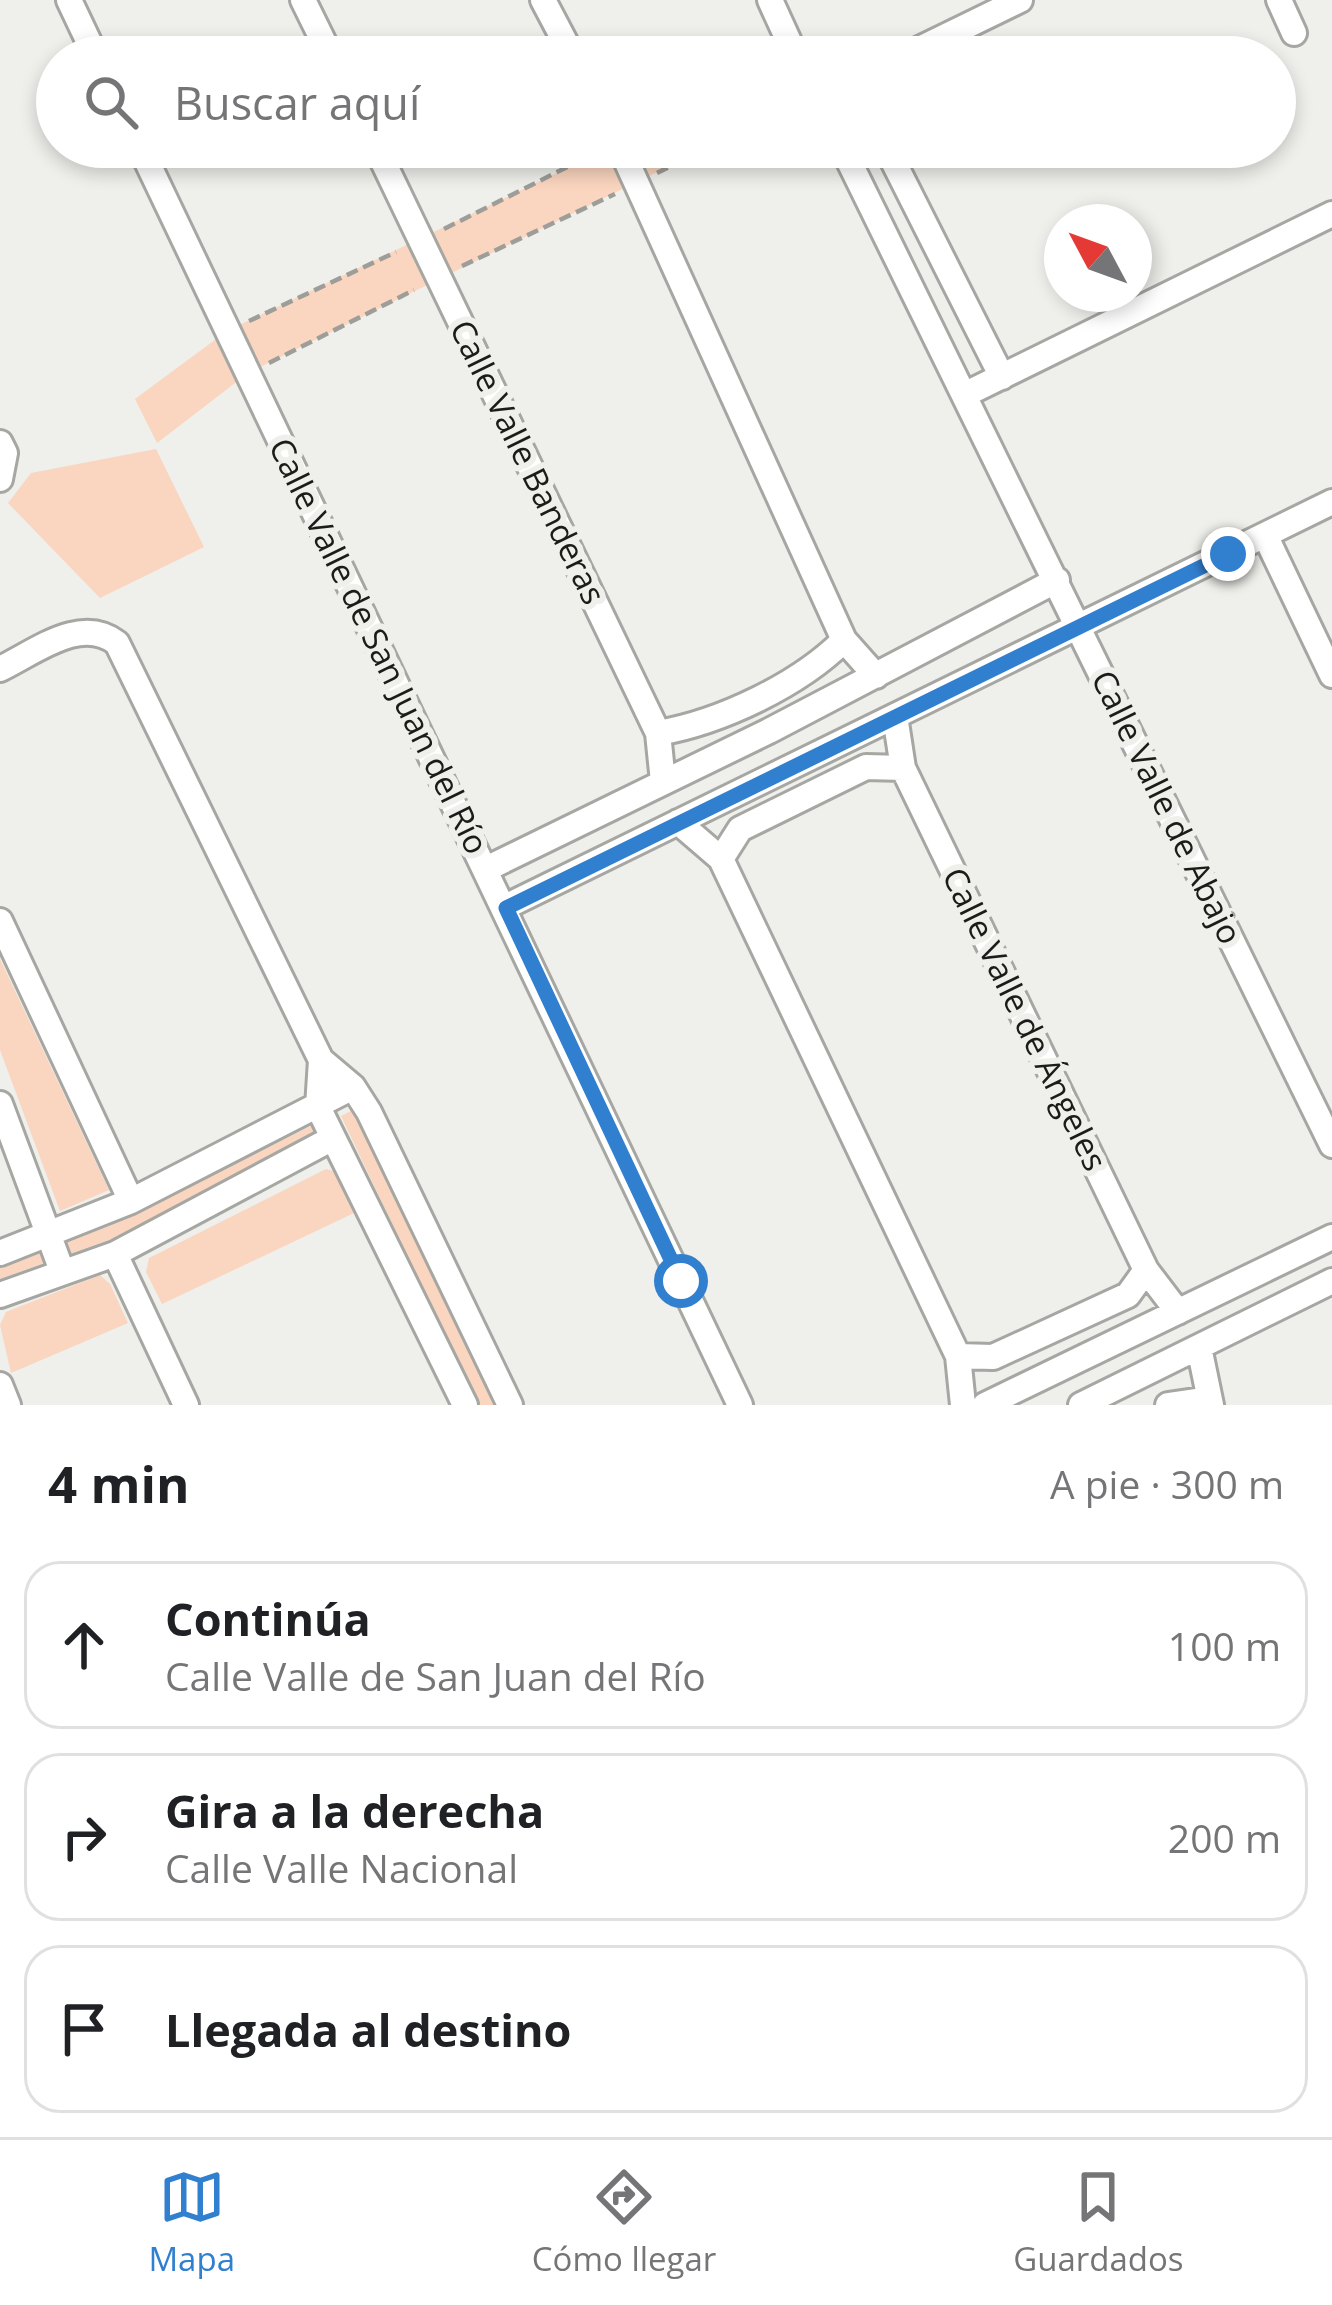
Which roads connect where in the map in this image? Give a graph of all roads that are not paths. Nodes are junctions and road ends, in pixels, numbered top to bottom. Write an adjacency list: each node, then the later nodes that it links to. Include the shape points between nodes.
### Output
1 (69, 0): 8 (street)
2 (303, 0): 9 (street)
3 (543, 0): 10 (street)
4 (770, 0): 11 (street)
5 (1020, 0): 12 (street)
6 (1279, 0): 7 (street)
7 (1294, 33)
8 (87, 36)
9 (321, 36)
10 (562, 36)
11 (786, 36)
12 (946, 36)
13 (150, 168): 39 (street, Calle Valle de San Juan del Río)
14 (386, 168): 33 (street, Calle Valle Banderas)
15 (630, 168): 27 (street)
16 (853, 168): 20 (street, Calle Valle de Abajo)
17 (896, 168): 19 (street)
18 (1332, 216): 19 (street)
19 (1001, 377): 20 (street)
20 (966, 394): 25 (street, Calle Valle de Abajo)
21 (0, 442): 22 (street)
22 (0, 479)
23 (1332, 502): 24 (street)
24 (1265, 535): 26 (street); 29 (street)
25 (1057, 580): 26 (street, Calle Valle de Abajo); 30 (street)
26 (1078, 627): 31 (street); 47 (street, Calle Valle de Abajo)
27 (844, 640): 30 (street); 33 (street, via 817,667 688,728)
28 (0, 669): 42 (street, via 84,629 117,643)
29 (1332, 675)
30 (877, 676): 32 (street)
31 (895, 716): 34 (street, Calle Valle de Ángeles); 35 (street)
32 (769, 731): 35 (street); 36 (street)
33 (658, 733): 36 (street, Calle Valle Banderas)
34 (903, 768): 38 (street, via 866,767 740,829); 55 (street, Calle Valle de Ángeles)
35 (788, 769): 37 (street)
36 (663, 782): 39 (street)
37 (678, 822): 38 (street); 40 (street)
38 (721, 859): 61 (street)
39 (486, 869): 40 (street, Calle Valle de San Juan del Río)
40 (506, 908): 70 (street, Calle Valle de San Juan del Río)
41 (0, 921): 50 (street)
42 (321, 1060): 43 (street); 45 (street)
43 (353, 1087): 45 (street); 69 (street)
44 (0, 1104): 51 (street)
45 (318, 1107): 46 (street); 48 (street)
46 (333, 1138): 49 (street); 68 (street)
47 (1332, 1145)
48 (201, 1166): 49 (street); 50 (street)
49 (218, 1200): 54 (street)
50 (130, 1201): 51 (street)
51 (47, 1234): 53 (street); 56 (street)
52 (1332, 1238): 59 (street)
53 (0, 1252)
54 (115, 1255): 56 (street); 67 (street)
55 (1146, 1270): 59 (street, Calle Valle de Ángeles); 61 (street, via 1128,1295 992,1357)
56 (62, 1271): 58 (street)
57 (1332, 1281): 60 (street)
58 (0, 1295)
59 (1178, 1312): 62 (street)
60 (1199, 1347): 64 (street); 65 (street)
61 (958, 1356): 71 (street)
62 (1073, 1363): 64 (street); 72 (street)
63 (0, 1385): 66 (street)
64 (1086, 1402)
65 (1210, 1402): 73 (street)
66 (8, 1405)
67 (186, 1405)
68 (465, 1405)
69 (510, 1405)
70 (740, 1405)
71 (963, 1405)
72 (985, 1405)
73 (1168, 1405)

